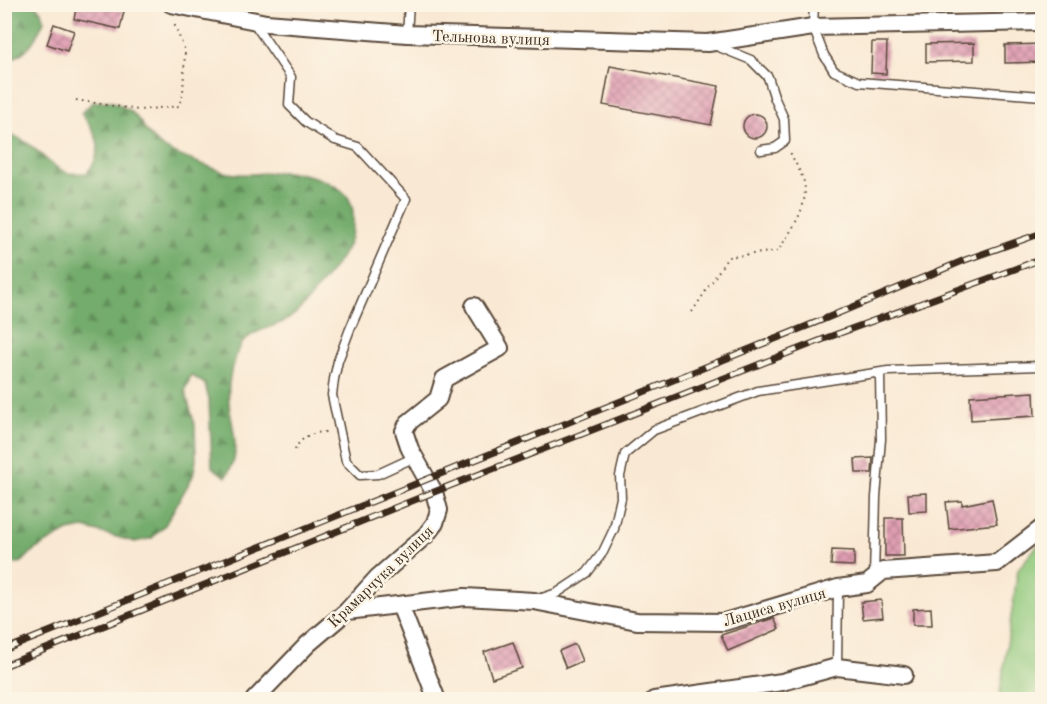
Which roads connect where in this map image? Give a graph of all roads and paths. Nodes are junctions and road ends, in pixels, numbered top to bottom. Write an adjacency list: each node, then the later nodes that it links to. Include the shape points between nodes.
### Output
1 (409, 4): 7 (lane)
2 (814, 4): 6 (lane)
3 (171, 10): 4 (street, Тельнова вулиця); 10 (path, via 185,51 183,93 178,106 139,110)
4 (252, 20): 7 (street, Тельнова вулиця); 17 (lane, via 291,77 290,105 306,122 335,140 358,147 406,199 338,361 332,395)
5 (1042, 22): 6 (street, Тельнова вулиця)
6 (813, 27): 8 (street, Тельнова вулиця); 9 (lane, via 834,71 859,82)
7 (407, 34): 8 (street, Тельнова вулиця)
8 (708, 43): 11 (lane, via 751,60 768,77 784,120)
9 (1042, 96)
10 (76, 100)
11 (785, 141): 12 (lane, via 775,148); 14 (path, via 803,182 805,202 796,223 778,251 728,257)
12 (761, 150)
13 (474, 306): 19 (street, Крамарчука вулиця, via 500,348 444,379 438,399 408,423 404,431)
14 (692, 312)
15 (1042, 366): 16 (lane)
16 (880, 373): 21 (lane); 23 (lane, via 758,391 654,430 625,454 621,498 614,529 603,552 586,573 557,593)
17 (339, 433): 18 (path, via 310,434 298,442); 19 (lane, via 346,461 360,475 378,474)
18 (295, 450)
19 (416, 457): 25 (street, Крамарчука вулиця, via 434,492 439,510 435,523)
20 (1042, 528): 21 (street, Лациса вулиця, via 997,563 883,571)
21 (874, 578): 22 (street, Лациса вулиця, via 867,584)
22 (838, 588): 23 (street, Лациса вулиця, via 724,622 637,621); 26 (lane)
23 (534, 601): 24 (street, Лациса вулиця, via 465,597)
24 (400, 605): 25 (street, Лациса вулиця); 29 (street)
25 (347, 610): 28 (street, Крамарчука вулиця)
26 (837, 668): 27 (street); 30 (street, via 782,682)
27 (904, 675)
28 (254, 699)
29 (437, 699)
30 (654, 699)

